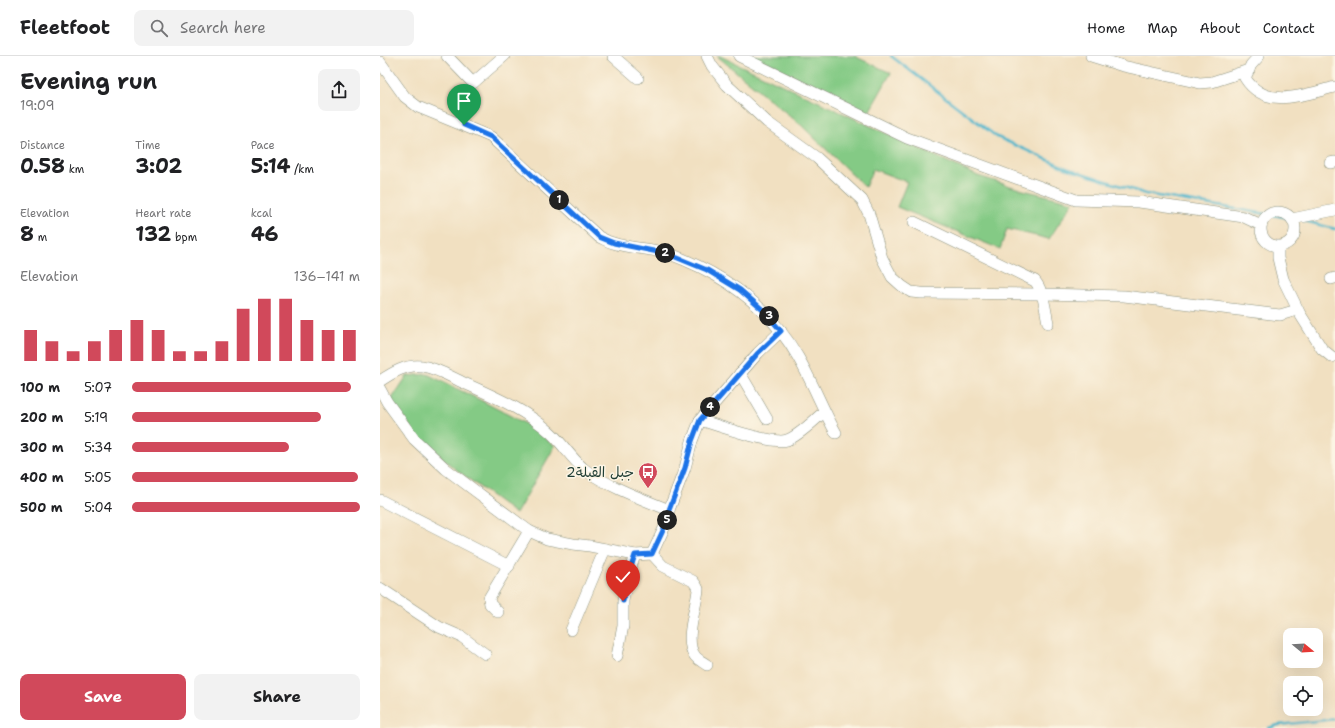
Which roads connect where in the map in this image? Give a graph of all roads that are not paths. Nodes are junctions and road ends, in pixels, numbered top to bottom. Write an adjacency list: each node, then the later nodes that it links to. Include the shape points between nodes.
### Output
1 (446, 56): 2 (street, via 473,83)
2 (504, 56)
3 (613, 56): 10 (street)
4 (707, 56): 17 (street, via 726,85 767,122 817,158 862,200 869,214 882,258 892,277 902,286 911,292 921,294)
5 (739, 56): 15 (street, via 906,138 1076,200 1139,202 1244,218)
6 (1259, 56): 9 (street)
7 (1096, 57): 9 (street, via 1123,66 1200,83 1212,82)
8 (380, 62): 20 (street, via 405,97 418,107 491,137 599,237 614,243 668,254 707,270 740,290 764,311)
9 (1249, 70): 11 (street, via 1245,78 1250,86 1261,94 1276,98)
10 (638, 78)
11 (1335, 87)
12 (1335, 210): 13 (street)
13 (1292, 219): 15 (street, via 1287,214 1274,212 1268,214); 16 (street, via 1294,235 1288,244)
14 (914, 222): 17 (street, via 1034,280)
15 (1261, 225): 16 (street, via 1262,237 1271,246)
16 (1278, 247): 18 (street, via 1278,258 1284,279)
17 (1042, 294): 18 (street, via 1124,296 1280,315); 19 (street)
18 (1298, 310): 21 (street, via 1322,350)
19 (1048, 323)
20 (781, 331): 22 (street); 25 (street, via 798,356)
21 (1332, 358)
22 (740, 373): 26 (street); 27 (street)
23 (380, 381): 30 (street, via 394,372 409,367 421,366 437,370 523,412 552,434 584,469 600,479)
24 (380, 389): 31 (street, via 414,439 446,469)
25 (824, 412): 27 (street, via 785,441 768,440); 28 (street)
26 (767, 419)
27 (700, 420): 30 (street)
28 (836, 433)
29 (380, 500): 35 (street)
30 (669, 510): 33 (street, via 666,524)
31 (529, 531): 32 (street, via 547,539); 35 (street)
32 (604, 549): 34 (street); 38 (street)
33 (652, 554): 34 (street); 41 (street, via 663,566 693,582 698,589 690,644 694,656)
34 (635, 555): 40 (street, via 623,601 623,626)
35 (509, 566): 37 (street, via 489,598 490,604)
36 (380, 588): 39 (street, via 439,627 462,637)
37 (498, 612)
38 (571, 630)
39 (485, 654)
40 (617, 656)
41 (707, 665)

